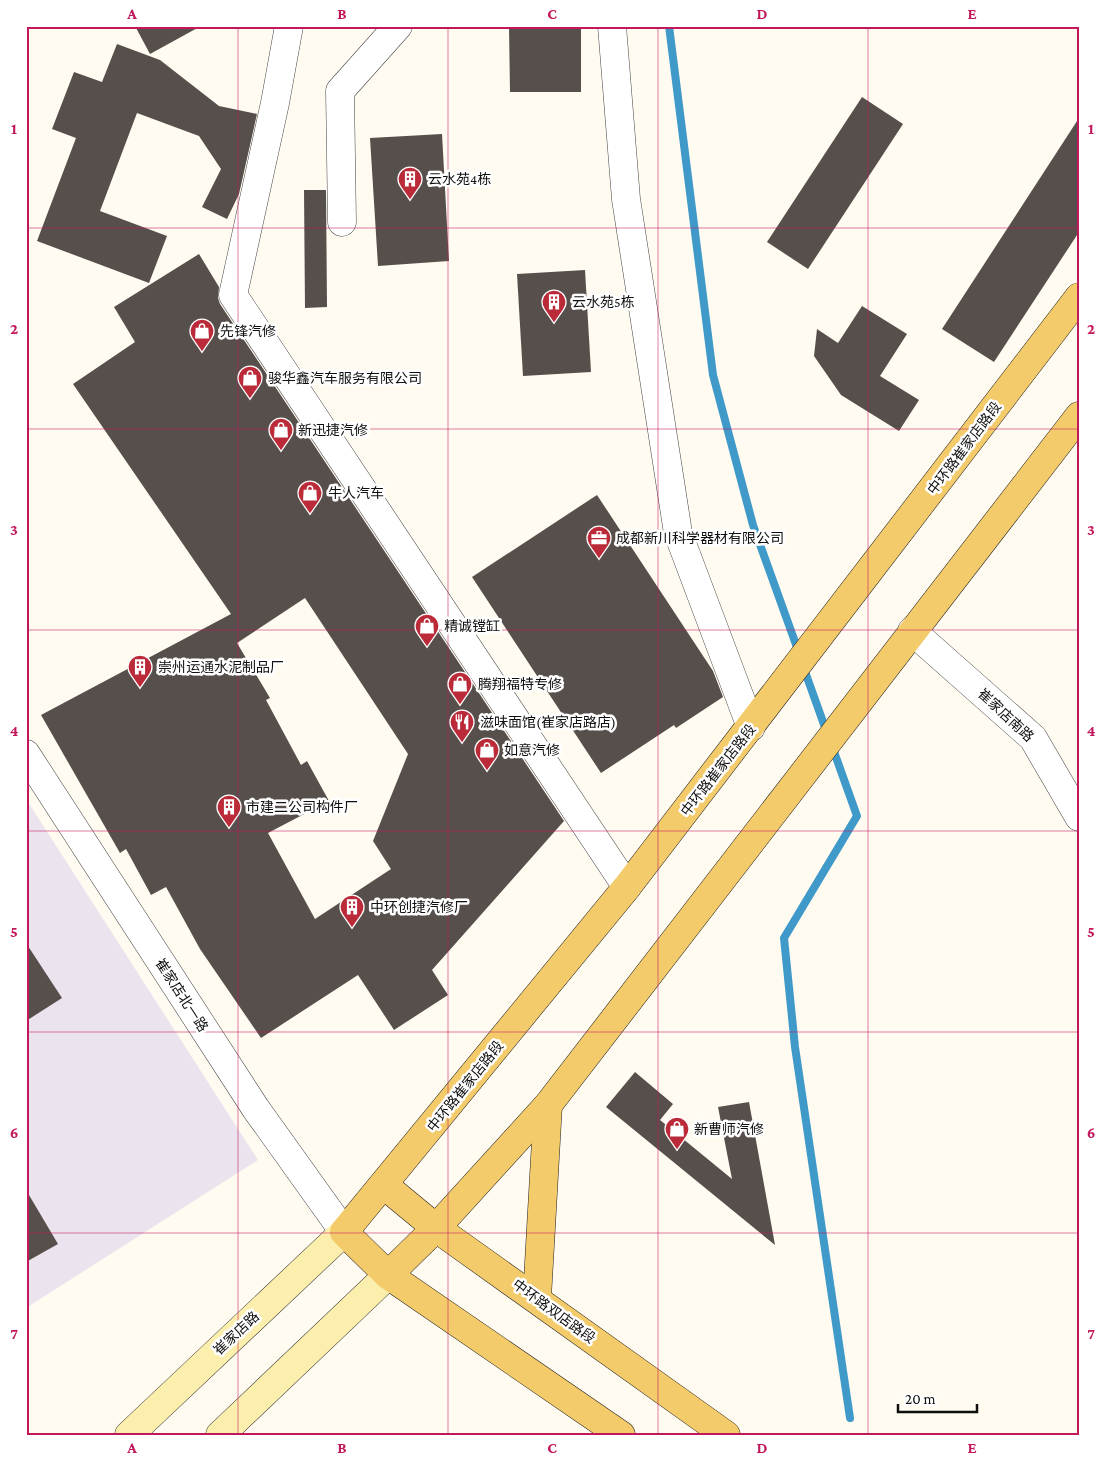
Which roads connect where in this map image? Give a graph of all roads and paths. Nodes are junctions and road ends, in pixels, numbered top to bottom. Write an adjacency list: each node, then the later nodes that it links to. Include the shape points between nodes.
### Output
1 (289, 26): 11 (street, via 233,294)
2 (398, 26): 4 (street, via 340,91)
3 (612, 26): 8 (street, via 626,199 678,533)
4 (342, 222)
5 (1079, 297): 8 (main road, 中环路崔家店路段)
6 (1079, 416): 7 (main road)
7 (912, 631): 10 (street, 崔家店南路, via 1033,738); 12 (main road)
8 (758, 718): 11 (main road, 中环路崔家店路段)
9 (26, 754): 15 (street, 崔家店北一路, via 256,1109)
10 (1079, 817)
11 (627, 887): 13 (main road, 中环路崔家店路段)
12 (548, 1106): 14 (main road); 17 (main road)
13 (384, 1185): 14 (main road, 中环路双店路段); 15 (main road, 中环路崔家店路段)
14 (436, 1228): 16 (main road); 17 (main road, 中环路双店路段)
15 (344, 1232): 16 (main road); 18 (main road, 崔家店路)
16 (388, 1276): 19 (main road); 20 (main road)
17 (537, 1298): 21 (main road, 中环路双店路段)
18 (129, 1435)
19 (220, 1435)
20 (621, 1435)
21 (726, 1435)

